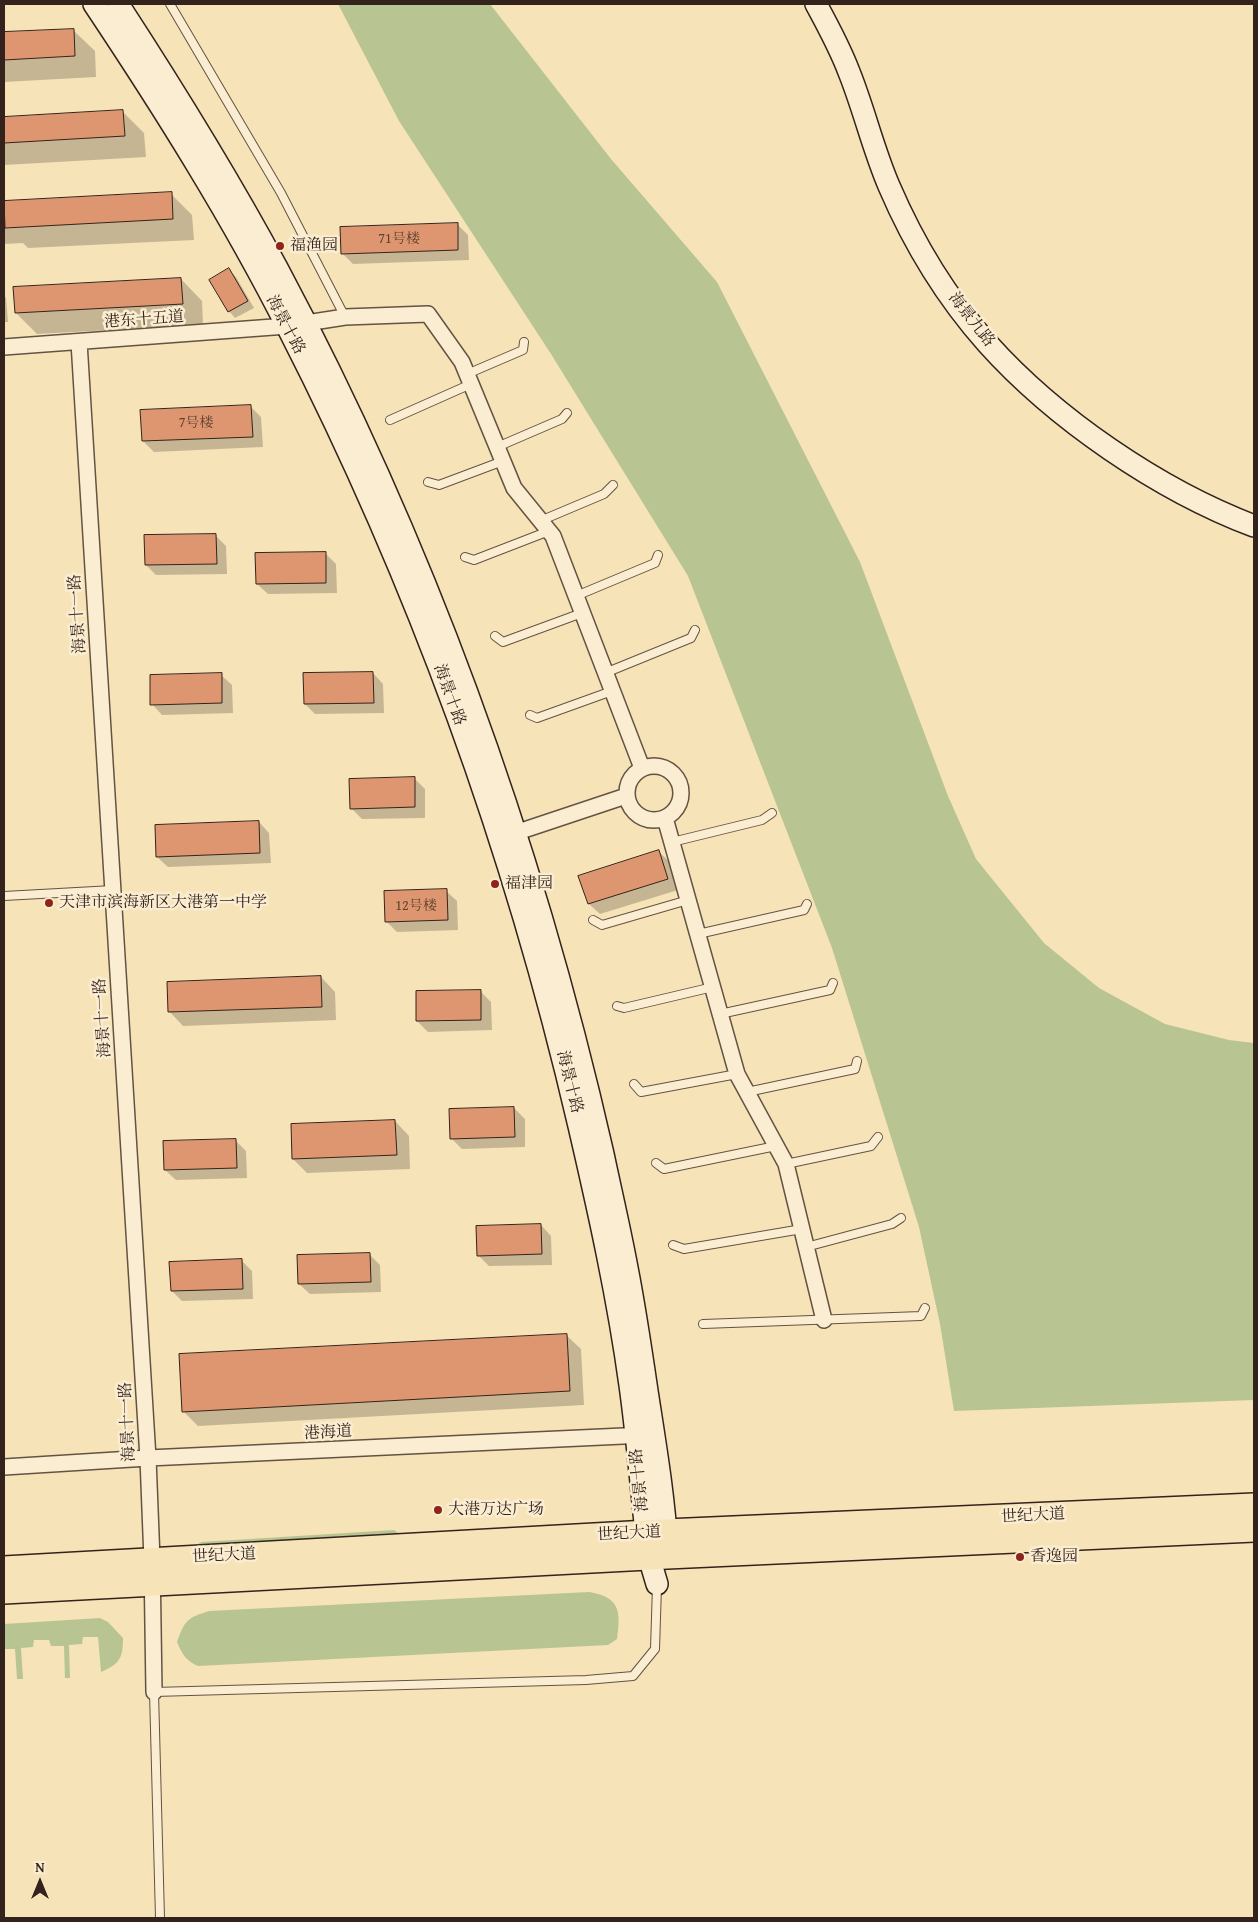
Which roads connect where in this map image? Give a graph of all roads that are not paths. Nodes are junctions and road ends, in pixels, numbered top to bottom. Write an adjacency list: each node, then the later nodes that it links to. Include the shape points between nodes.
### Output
1 (94, 4): 7 (street, 海景十路)
2 (118, 4): 7 (street, 海景十路, via 217,161)
3 (170, 4): 6 (lane, via 281,193)
4 (816, 4): 19 (street, 海景九路, via 850,72 880,164 906,224 942,284 987,343 1047,400 1116,452 1207,505)
5 (825, 4): 17 (street, 海景九路, via 856,67 887,157 912,214 937,261 977,318 1032,377 1098,431 1200,493)
6 (345, 317): 7 (street, 港东十五道); 11 (street, 港东十五道, via 428,314 462,362)
7 (296, 324): 8 (street, 港东十五道); 33 (street, 海景十路)
8 (78, 342): 10 (street, 港东十五道); 35 (street, 海景十一路)
9 (524, 342): 11 (lane, via 523,350)
10 (4, 346)
11 (469, 379): 13 (lane); 14 (street)
12 (567, 413): 14 (lane, via 562,419)
13 (390, 420)
14 (500, 454): 15 (lane, via 439,485); 18 (street, via 514,488)
15 (428, 482)
16 (613, 485): 18 (lane, via 604,494)
17 (1254, 518)
18 (544, 526): 21 (lane, via 474,560); 22 (street, via 553,536)
19 (1254, 526)
20 (658, 555): 22 (lane, via 655,563)
21 (465, 557)
22 (576, 596): 23 (street)
23 (582, 613): 25 (lane, via 503,642); 26 (street)
24 (695, 630): 26 (lane, via 691,638)
25 (495, 636)
26 (605, 673): 27 (street)
27 (612, 691): 28 (lane, via 537,718); 29 (street)
28 (530, 715)
29 (642, 768): 30 (street, via 630,780); 32 (street, via 659,766 674,774 678,782 681,798 678,806)
30 (626, 796): 32 (street, via 640,817 648,820); 33 (street)
31 (772, 812): 34 (lane, via 762,820)
32 (665, 818): 34 (street)
33 (508, 835): 60 (street, 海景十路, via 588,1164)
34 (672, 842): 37 (street)
35 (113, 890): 36 (lane); 61 (street, 海景十一路)
36 (4, 896)
37 (688, 900): 39 (lane, via 602,925); 40 (street)
38 (807, 904): 40 (lane, via 804,910)
39 (593, 920)
40 (698, 934): 42 (street)
41 (834, 982): 44 (lane, via 830,990)
42 (712, 987): 43 (lane, via 624,1008); 44 (street)
43 (617, 1006)
44 (720, 1014): 46 (street)
45 (857, 1061): 48 (lane, via 854,1069)
46 (737, 1074): 47 (lane, via 641,1092); 48 (street)
47 (634, 1084)
48 (747, 1092): 50 (street)
49 (878, 1138): 52 (lane, via 872,1146)
50 (776, 1146): 51 (lane, via 664,1169); 52 (street)
51 (656, 1163)
52 (786, 1164): 54 (street)
53 (901, 1218): 56 (lane, via 892,1224)
54 (802, 1229): 55 (lane, via 684,1249); 56 (street)
55 (673, 1245)
56 (806, 1247): 58 (street)
57 (925, 1308): 58 (lane, via 921,1316)
58 (824, 1320): 59 (lane)
59 (703, 1324)
60 (645, 1435): 61 (street, 港海道); 65 (street, 海景十路)
61 (148, 1458): 62 (street, 港海道); 67 (street, 海景十一路)
62 (4, 1467)
63 (1254, 1506): 65 (main road, 世纪大道)
64 (1254, 1529): 65 (main road, 世纪大道)
65 (657, 1544): 67 (main road, 世纪大道); 68 (street, 海景十路)
66 (4, 1569): 67 (main road, 世纪大道)
67 (152, 1571): 69 (main road, 世纪大道); 70 (street, 海景十一路)
68 (657, 1584): 70 (lane, via 655,1649 632,1676)
69 (4, 1591)
70 (154, 1692): 71 (lane)
71 (160, 1918)

